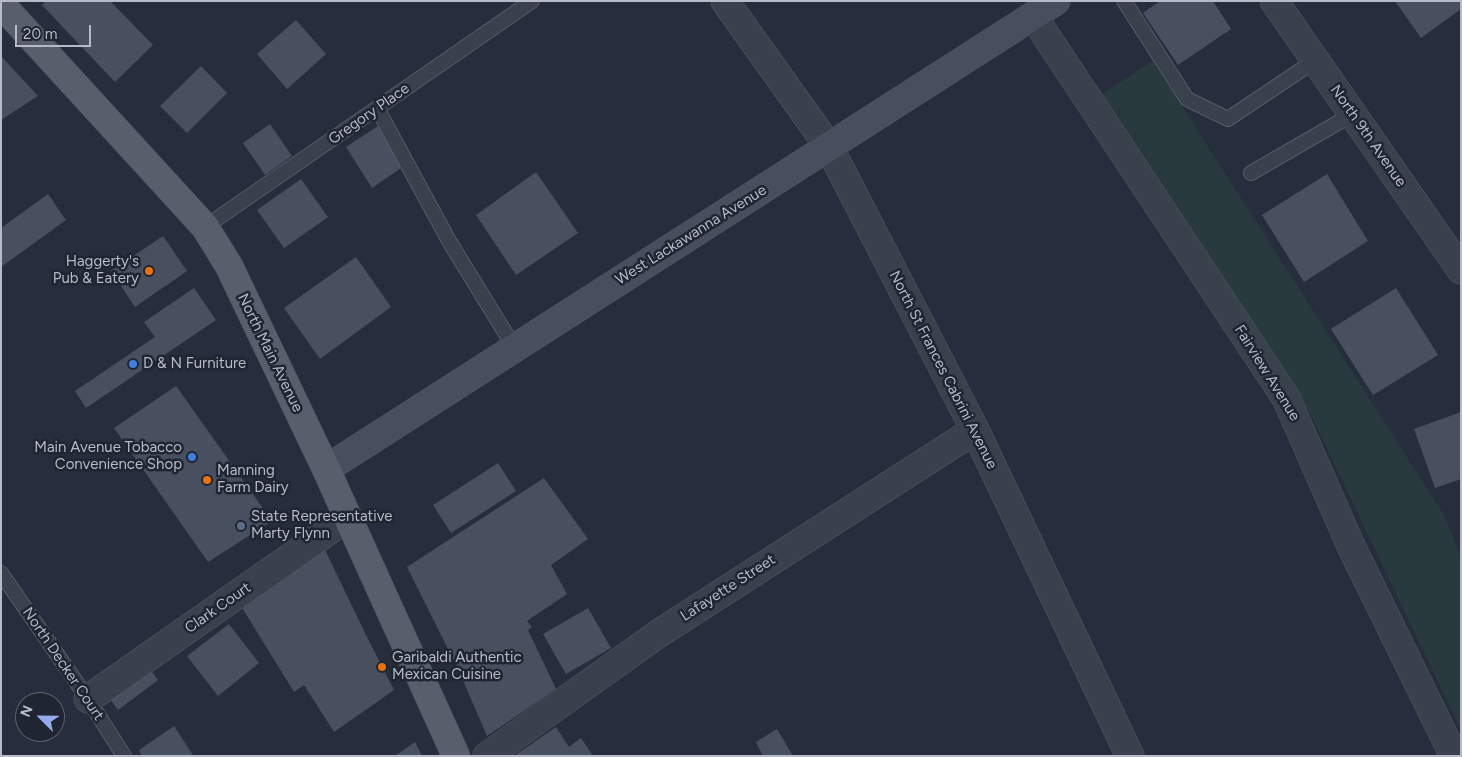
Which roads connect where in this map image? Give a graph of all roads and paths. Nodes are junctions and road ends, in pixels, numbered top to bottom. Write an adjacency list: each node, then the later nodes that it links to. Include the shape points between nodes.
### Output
1 (532, 1): 9 (lane, Gregory Place)
2 (1056, 1): 7 (main road, West Lackawanna Avenue)
3 (1124, 1): 8 (lane, via 1187,99 1228,119)
4 (1274, 1): 8 (street, North 9th Avenue)
5 (1, 4): 13 (main road, North Main Avenue)
6 (734, 4): 11 (street, North St Frances Cabrini Avenue)
7 (1033, 16): 11 (main road, West Lackawanna Avenue); 25 (street, Fairview Avenue, via 1286,398 1351,546)
8 (1316, 60): 10 (street, North 9th Avenue)
9 (377, 108): 13 (lane, Gregory Place); 15 (lane, via 448,241)
10 (1353, 114): 12 (lane); 14 (street, North 9th Avenue)
11 (828, 147): 15 (main road, West Lackawanna Avenue); 16 (street, North St Frances Cabrini Avenue)
12 (1250, 173)
13 (205, 227): 17 (main road, North Main Avenue, via 229,266)
14 (1461, 270)
15 (514, 347): 17 (main road, West Lackawanna Avenue)
16 (975, 430): 23 (street, Lafayette Street, via 658,634); 24 (street, North St Frances Cabrini Avenue)
17 (326, 469): 18 (main road, North Main Avenue)
18 (348, 516): 20 (street, Clark Court); 22 (main road, North Main Avenue)
19 (1, 573): 20 (lane, North Decker Court)
20 (88, 699): 21 (lane, North Decker Court)
21 (124, 756)
22 (456, 756)
23 (487, 756)
24 (1130, 756)
25 (1454, 756)

